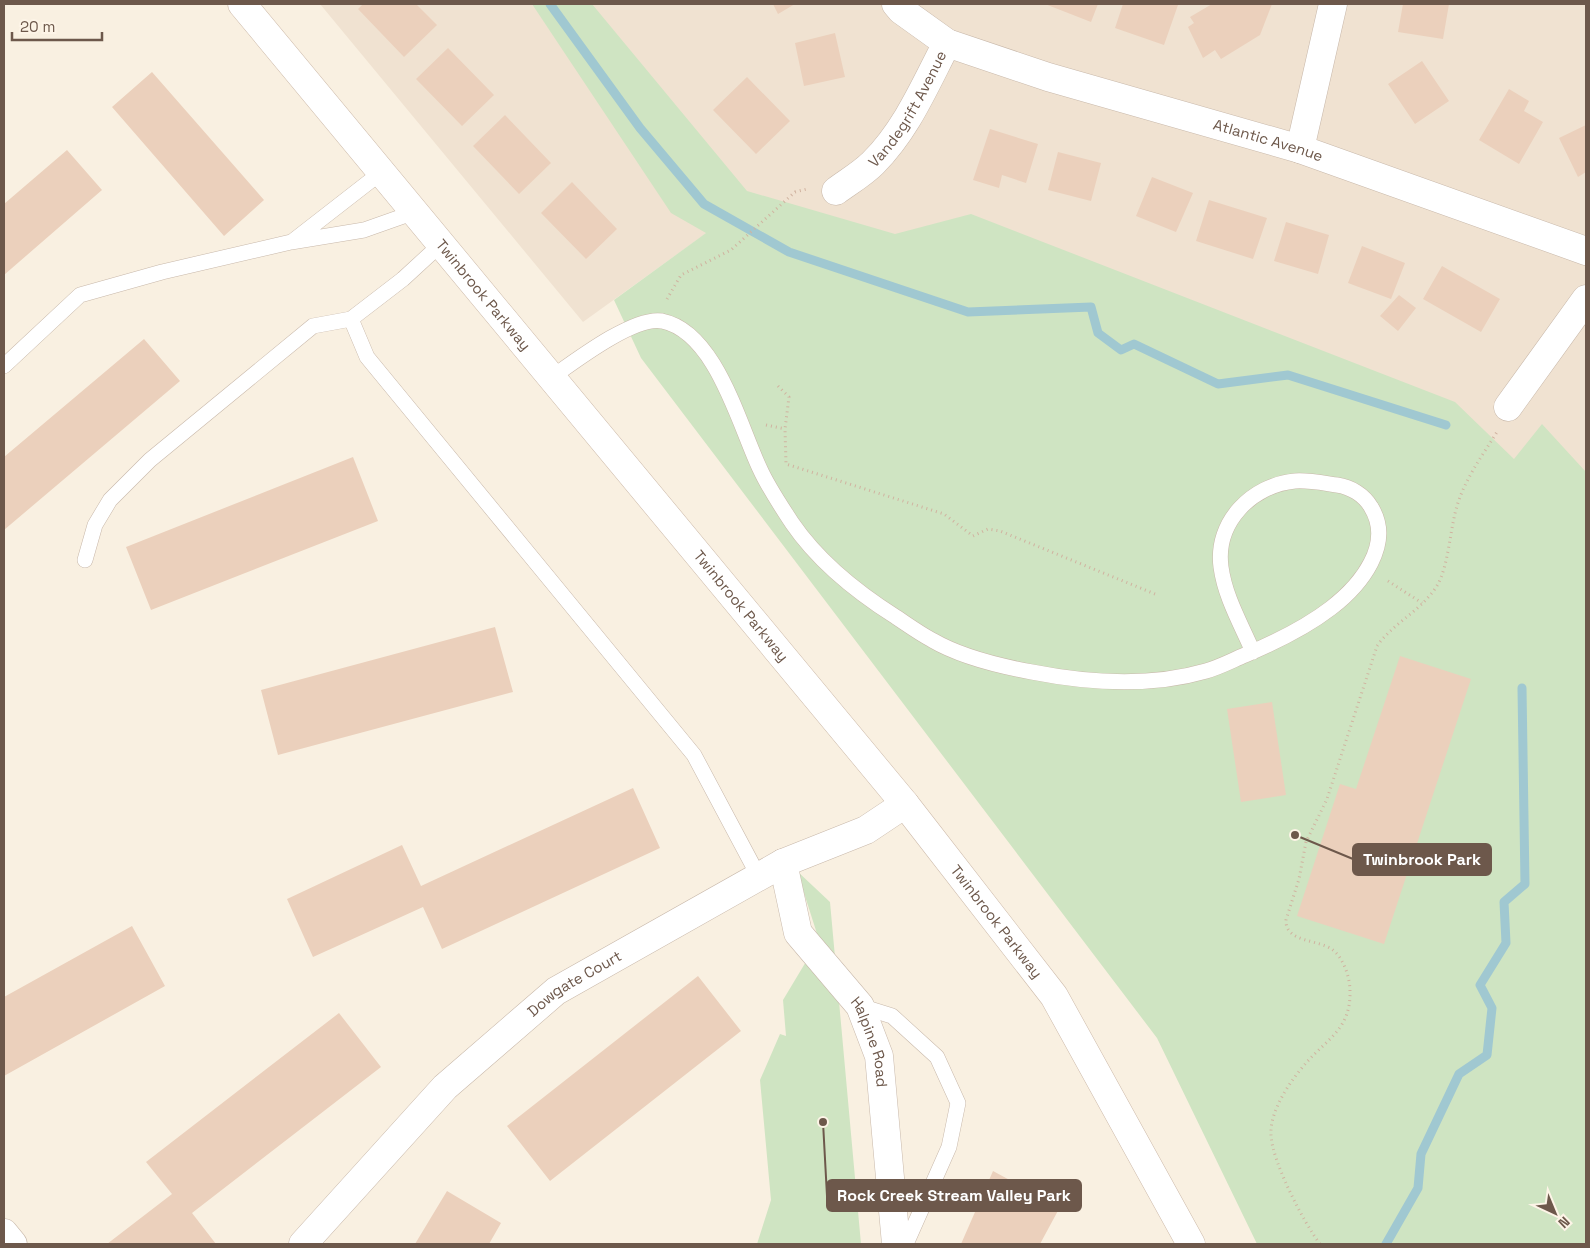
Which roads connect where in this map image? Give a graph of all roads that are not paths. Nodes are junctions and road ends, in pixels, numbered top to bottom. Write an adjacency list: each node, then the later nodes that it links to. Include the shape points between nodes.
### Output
1 (242, 4): 6 (street, Twinbrook Parkway)
2 (896, 4): 4 (street, Vandegrift Avenue)
3 (1333, 4): 5 (street)
4 (947, 43): 5 (street, Atlantic Avenue, via 1048,77); 7 (street, Vandegrift Avenue, via 914,109 894,140 872,164)
5 (1300, 149): 11 (street, Atlantic Avenue)
6 (383, 171): 8 (street, Twinbrook Parkway); 9 (lane)
7 (836, 191)
8 (415, 212): 9 (lane, via 364,230); 10 (street, Twinbrook Parkway)
9 (292, 242): 14 (lane, via 80,295)
10 (441, 244): 13 (lane, via 403,279); 15 (street, Twinbrook Parkway)
11 (1586, 251)
12 (1586, 299): 16 (street)
13 (351, 319): 17 (lane, via 313,326 150,460 110,500 95,525); 21 (lane, via 367,356 694,754)
14 (4, 366)
15 (551, 378): 18 (lane, via 599,345 642,323 661,321 688,332 719,375 761,472 794,526 832,569 881,608 934,642 999,666 1060,678 1115,681 1163,679 1206,671); 19 (street, Twinbrook Parkway)
16 (1508, 407)
17 (85, 560)
18 (1253, 652): 18 (lane, via 1283,639 1334,606 1368,568 1378,549 1380,528 1366,499 1348,487 1296,481 1260,490 1232,518 1220,543 1221,567 1230,600)
19 (905, 804): 20 (street, Dowgate Court, via 866,830); 28 (street, Twinbrook Parkway, via 1054,996)
20 (783, 863): 21 (street, Dowgate Court); 22 (street, Halpine Road, via 798,933)
21 (759, 877): 25 (street, Dowgate Court, via 556,991 445,1087)
22 (860, 1006): 26 (street, Halpine Road, via 879,1056); 27 (lane, via 892,1016 937,1057 958,1103 949,1147)
23 (4, 1233): 24 (street)
24 (12, 1244)
25 (303, 1244)
26 (896, 1244)
27 (906, 1244)
28 (1191, 1244)

